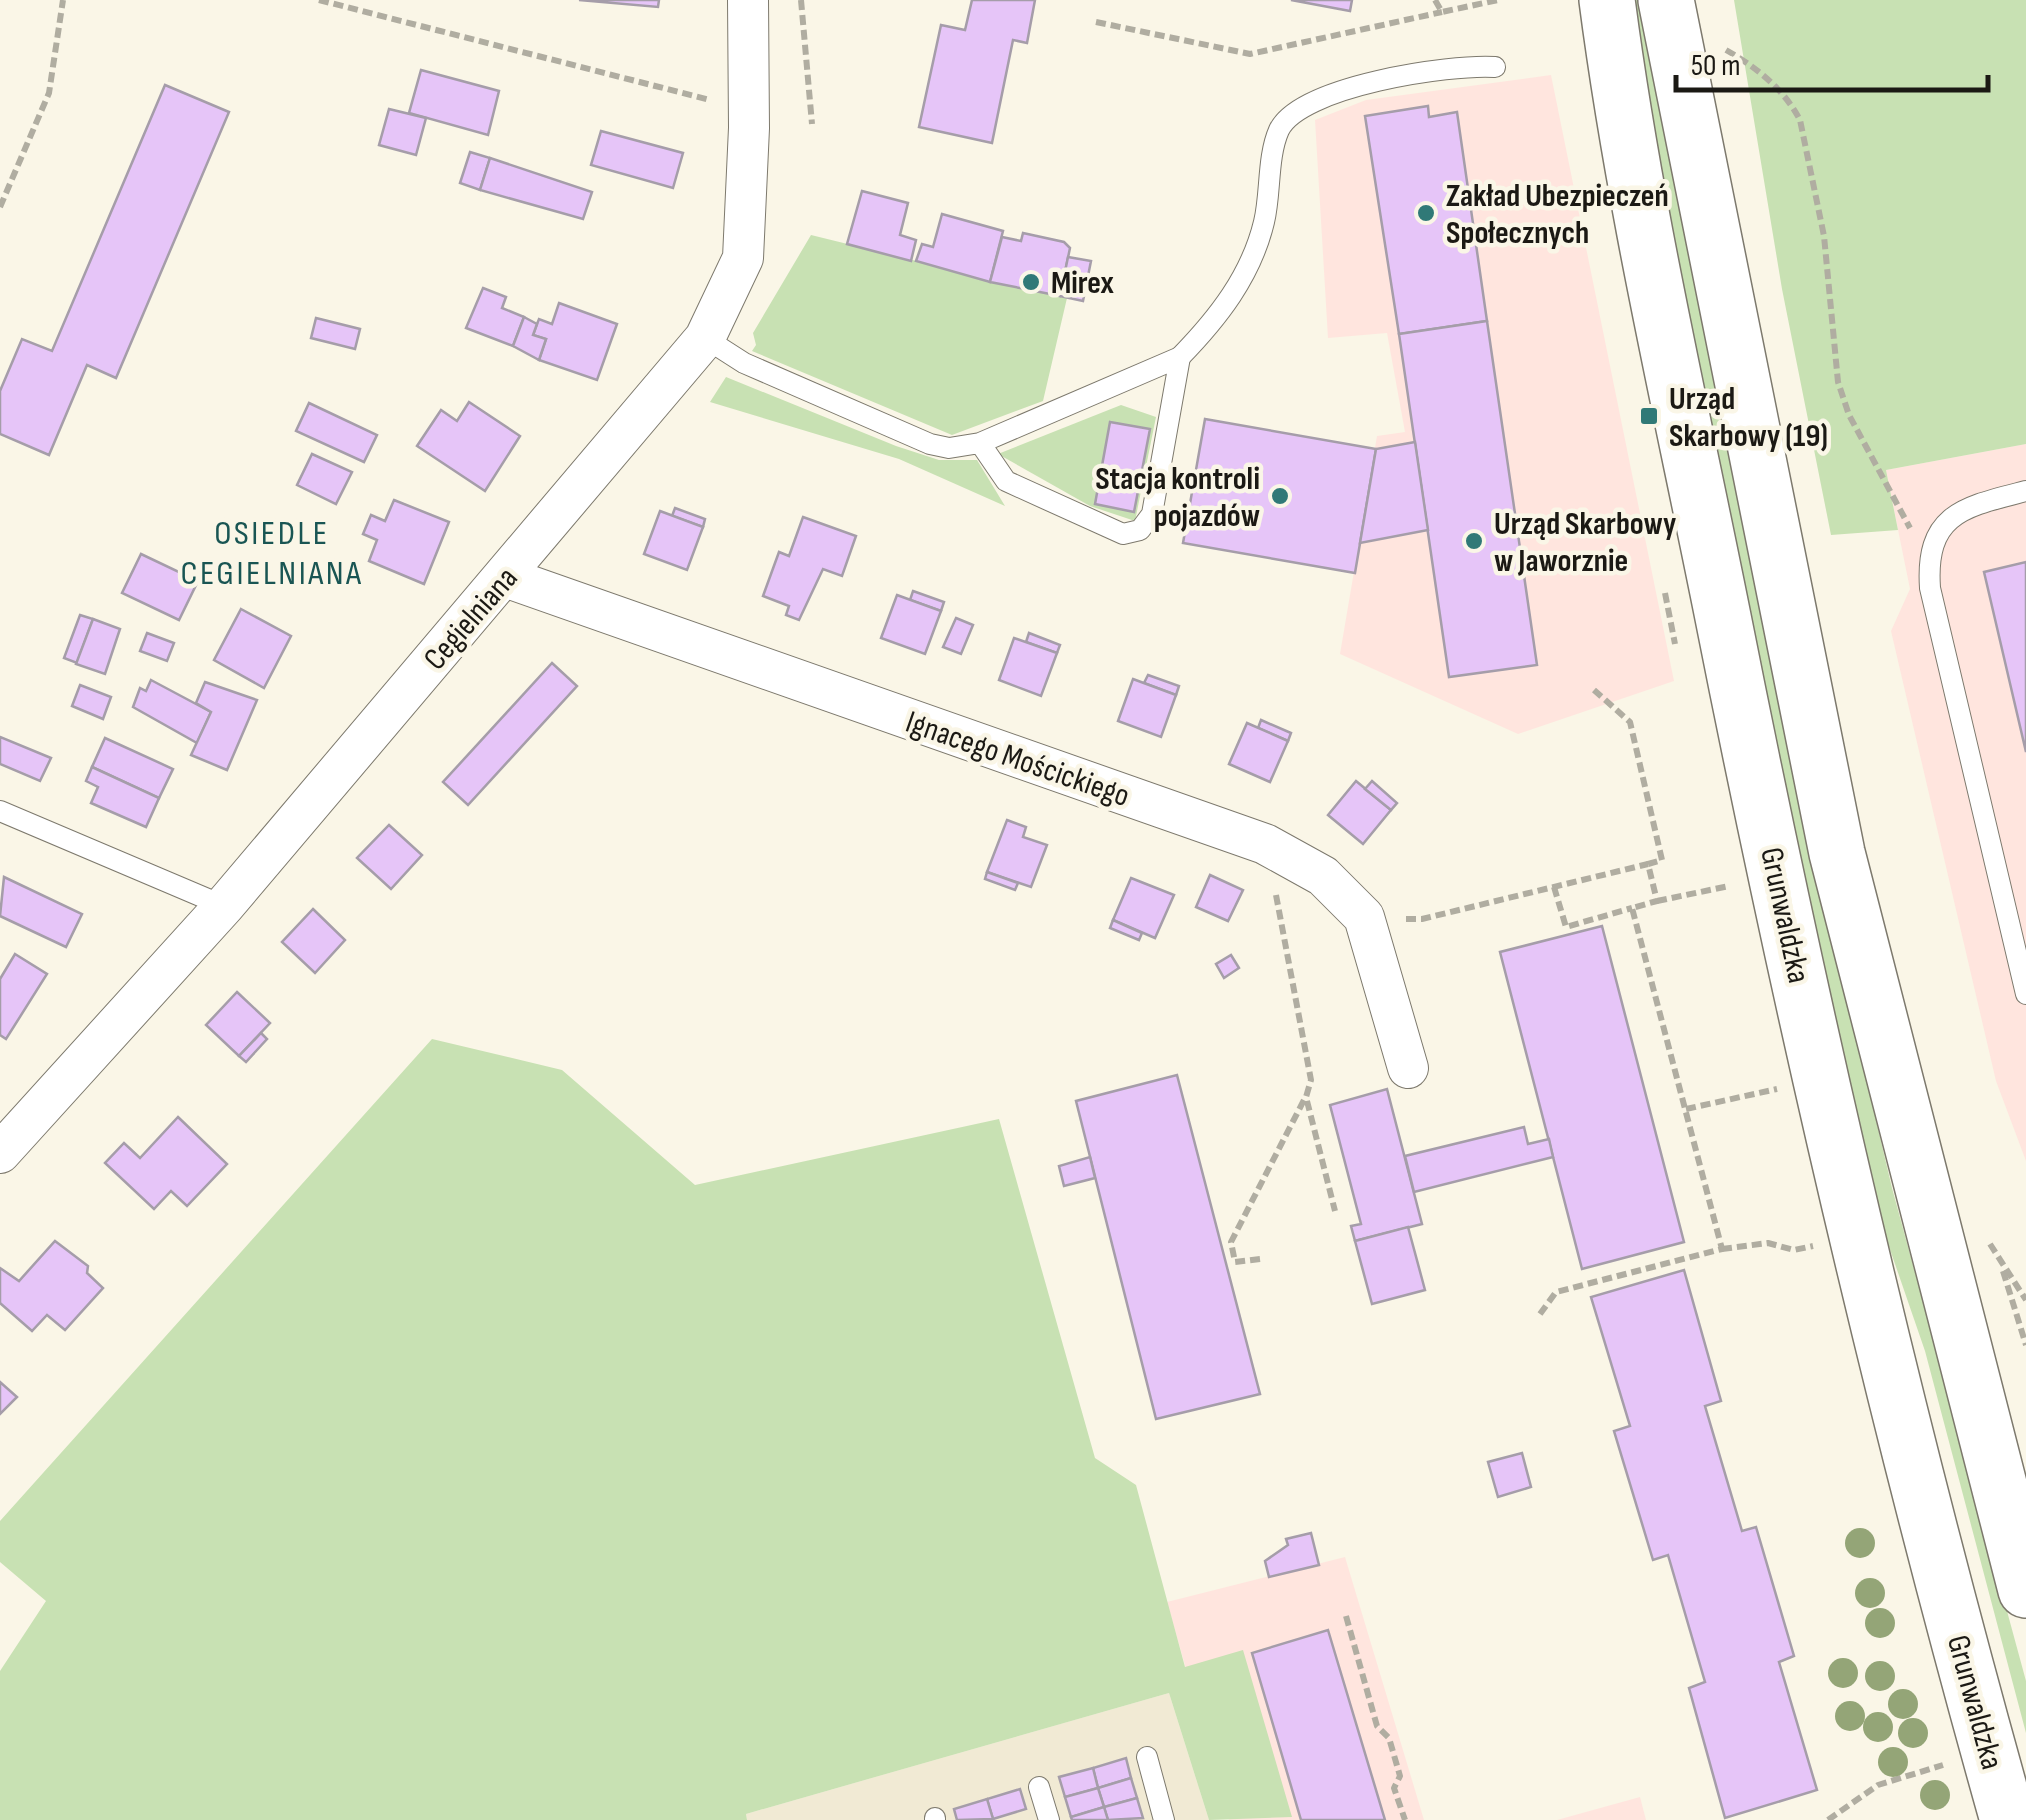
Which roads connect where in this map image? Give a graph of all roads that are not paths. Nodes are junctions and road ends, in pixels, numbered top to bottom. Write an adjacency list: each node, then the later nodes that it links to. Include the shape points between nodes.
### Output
1 (748, 0): 5 (street, Cegielniana, via 743,258)
2 (1606, 0): 20 (main road, Grunwaldzka, via 1661,314 1790,937 1873,1304)
3 (1666, 0): 15 (main road, Grunwaldzka, via 1841,870)
4 (1495, 67): 6 (lane, via 1462,65 1403,77 1292,112 1278,132 1264,222 1248,270 1213,324)
5 (705, 338): 7 (lane, via 744,363 908,436 949,448); 9 (street, Cegielniana)
6 (1180, 357): 7 (lane); 7 (lane, via 1152,514 1140,530 1123,534 1006,481)
7 (980, 443)
8 (2026, 491): 12 (lane, via 1954,514 1937,531 1928,562)
9 (506, 577): 11 (street, Cegielniana); 13 (street, Ignacego Mościckiego, via 1247,838 1323,876 1364,917)
10 (0, 811): 11 (lane)
11 (224, 906): 14 (street, Cegielniana)
12 (2026, 994)
13 (1408, 1068)
14 (0, 1153)
15 (2026, 1590)
16 (1148, 1757): 19 (lane)
17 (1039, 1787): 18 (lane)
18 (1050, 1820)
19 (1164, 1820)
20 (2008, 1820)

